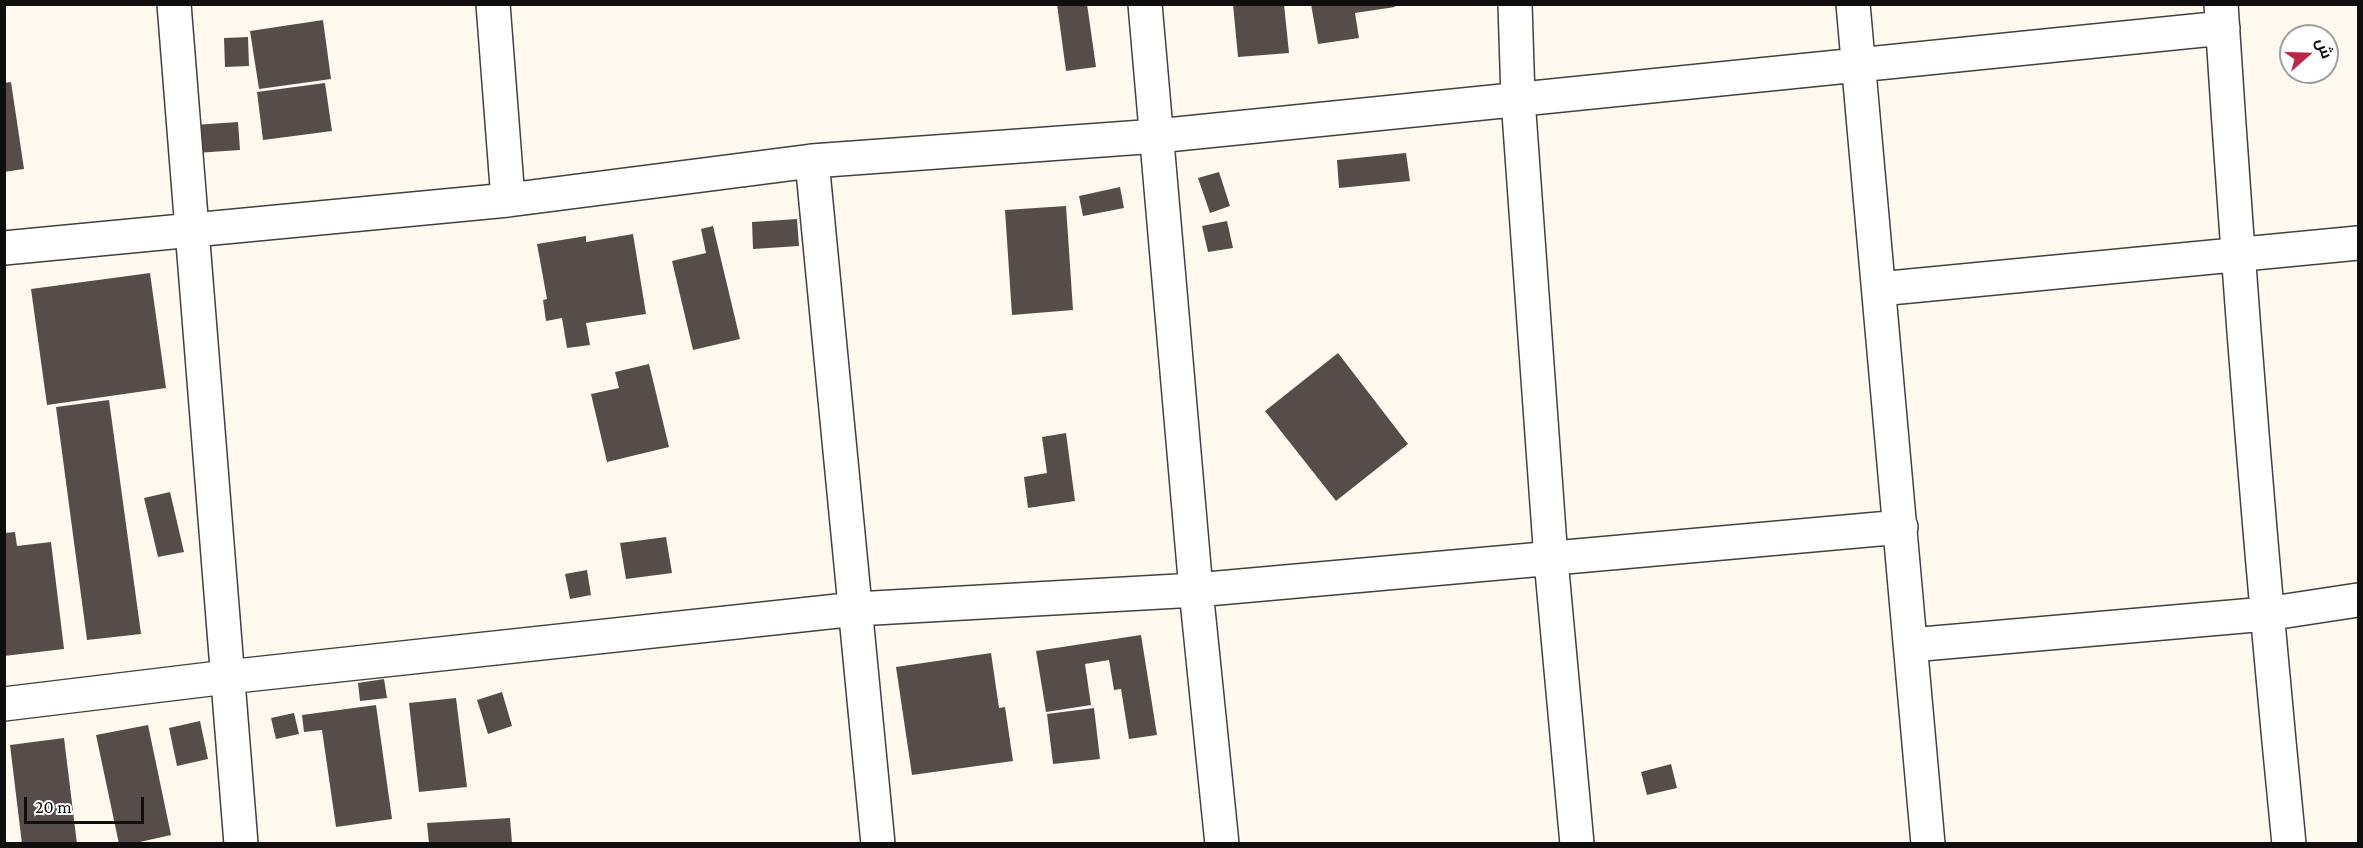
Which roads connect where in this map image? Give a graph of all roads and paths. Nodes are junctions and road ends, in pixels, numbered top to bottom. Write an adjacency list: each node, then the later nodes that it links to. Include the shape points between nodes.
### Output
1 (174, 4): 12 (street)
2 (493, 4): 11 (street)
3 (1145, 4): 9 (street)
4 (1515, 4): 8 (street)
5 (1853, 4): 7 (street)
6 (2222, 16): 7 (street); 15 (street)
7 (1858, 65): 8 (street); 16 (street)
8 (1518, 99): 9 (street); 18 (street)
9 (1157, 136): 10 (street); 19 (street)
10 (812, 161): 11 (street); 21 (street)
11 (508, 200): 12 (street)
12 (190, 230): 14 (street); 24 (street)
13 (2358, 243): 15 (street)
14 (4, 248)
15 (2237, 256): 16 (street); 22 (street)
16 (1879, 289): 17 (street)
17 (1901, 527): 18 (street); 23 (street)
18 (1551, 560): 19 (street); 29 (street)
19 (1196, 590): 21 (street); 28 (street)
20 (2358, 600): 22 (street)
21 (856, 609): 24 (street); 27 (street)
22 (2266, 614): 23 (street); 31 (street)
23 (1911, 645): 30 (street)
24 (227, 677): 25 (street); 26 (street)
25 (4, 704)
26 (241, 843)
27 (878, 843)
28 (1222, 843)
29 (1577, 843)
30 (1928, 843)
31 (2289, 843)

